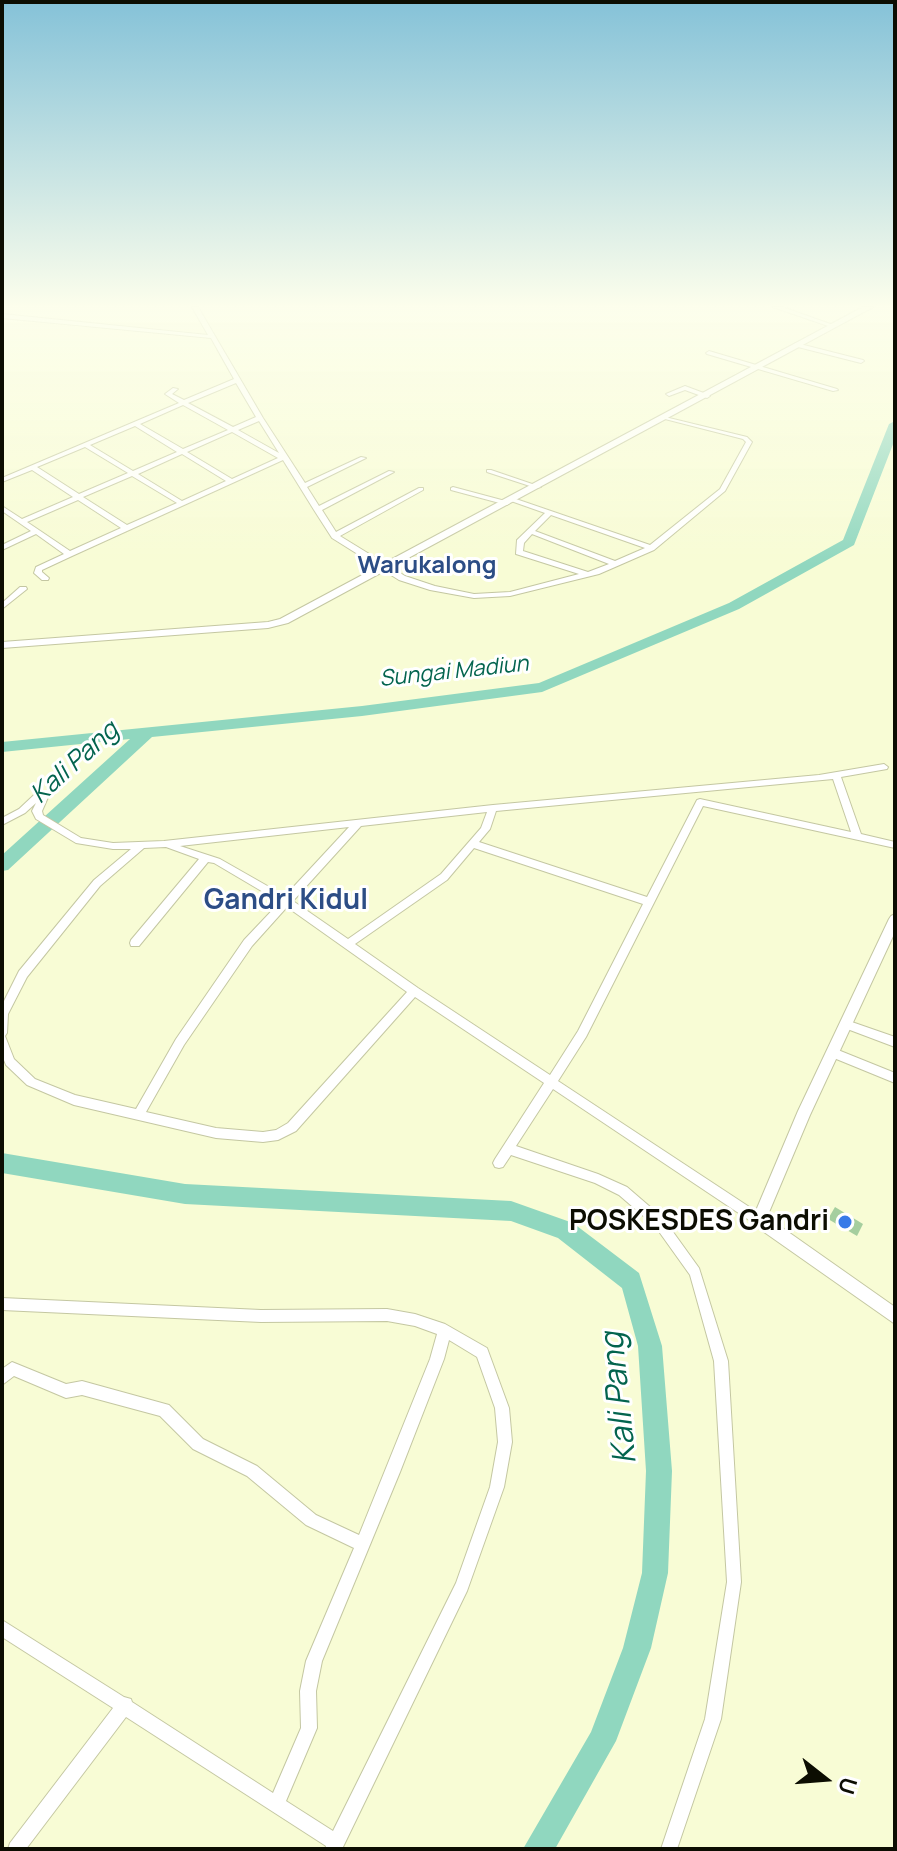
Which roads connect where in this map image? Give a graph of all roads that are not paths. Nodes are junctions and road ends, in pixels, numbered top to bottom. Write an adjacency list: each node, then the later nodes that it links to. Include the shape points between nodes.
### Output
1 (169, 393): 7 (street)
2 (206, 393): 7 (street)
3 (245, 393): 8 (street)
4 (699, 393): 6 (street)
5 (711, 393): 6 (main road)
6 (707, 396): 9 (main road)
7 (184, 403): 10 (street); 11 (street)
8 (260, 418): 11 (street); 14 (street)
9 (667, 418): 23 (main road); 38 (street, via 749,442 723,490)
10 (136, 424): 12 (street); 13 (street)
11 (230, 430): 13 (street); 14 (street)
12 (86, 445): 16 (street); 19 (street)
13 (181, 451): 19 (street); 21 (street)
14 (283, 458): 21 (street); 22 (street)
15 (363, 458): 22 (street)
16 (32, 467): 20 (street); 26 (street)
17 (489, 471): 23 (street)
18 (391, 472): 30 (street)
19 (131, 474): 26 (street); 28 (street)
20 (2, 480)
21 (231, 481): 28 (street)
22 (303, 487): 30 (street)
23 (538, 487): 27 (main road)
24 (421, 489): 36 (street)
25 (453, 489): 27 (street)
26 (78, 497): 32 (street); 33 (street)
27 (510, 502): 31 (street); 41 (main road)
28 (181, 503): 33 (street)
29 (2, 508): 32 (street)
30 (317, 510): 36 (street)
31 (548, 514): 34 (street); 38 (street)
32 (21, 522): 35 (street)
33 (126, 528): 39 (street)
34 (530, 531): 40 (street); 42 (street, via 520,542 522,555)
35 (35, 532): 37 (street); 39 (street)
36 (335, 536): 41 (street)
37 (2, 548)
38 (651, 548): 40 (street)
39 (69, 554): 43 (street, via 39,569)
40 (617, 564): 42 (street)
41 (383, 566): 42 (street, via 433,588 488,597); 46 (main road, via 268,625)
42 (588, 575)
43 (45, 578)
44 (23, 589): 45 (street)
45 (2, 607)
46 (3, 644)
47 (884, 767): 48 (street)
48 (836, 776): 49 (street); 52 (street)
49 (493, 808): 51 (street); 54 (street)
50 (2, 822): 55 (street, via 44,795 39,817 79,841)
51 (358, 823): 53 (street); 58 (street)
52 (858, 838): 56 (street); 59 (street, via 700,802)
53 (164, 844): 55 (street); 57 (street)
54 (474, 844): 59 (street); 62 (street, via 444,877)
55 (142, 845): 65 (street, via 97,883 23,974 3,1014)
56 (895, 845)
57 (206, 857): 58 (street); 61 (street)
58 (286, 901): 62 (street); 71 (street, via 208,999)
59 (650, 902): 70 (street)
60 (895, 919): 64 (street)
61 (135, 943)
62 (350, 943): 63 (street)
63 (414, 991): 70 (street); 71 (street, via 292,1127 278,1135 216,1133)
64 (846, 1024): 67 (street); 68 (street)
65 (2, 1033)
66 (2, 1040): 71 (street, via 10,1062 31,1082 74,1100)
67 (895, 1042)
68 (833, 1053): 69 (street); 74 (street)
69 (895, 1078)
70 (552, 1081): 72 (street); 74 (street)
71 (139, 1114)
72 (509, 1149): 73 (street); 85 (street, via 623,1191 659,1222 695,1272 721,1361 734,1582 713,1719)
73 (499, 1163)
74 (759, 1220): 76 (street)
75 (2, 1304): 77 (street, via 261,1316 387,1315)
76 (895, 1316)
77 (445, 1330): 79 (street); 83 (street, via 482,1353 502,1408 505,1442 497,1487 462,1586)
78 (2, 1378): 79 (street, via 12,1369 66,1391 82,1388 164,1410 198,1444 252,1471 311,1520)
79 (362, 1544): 82 (street, via 314,1661 309,1728)
80 (2, 1628): 81 (street)
81 (125, 1705): 82 (street); 84 (street)
82 (277, 1802): 83 (street)
83 (335, 1846)
84 (16, 1849)
85 (669, 1849)

